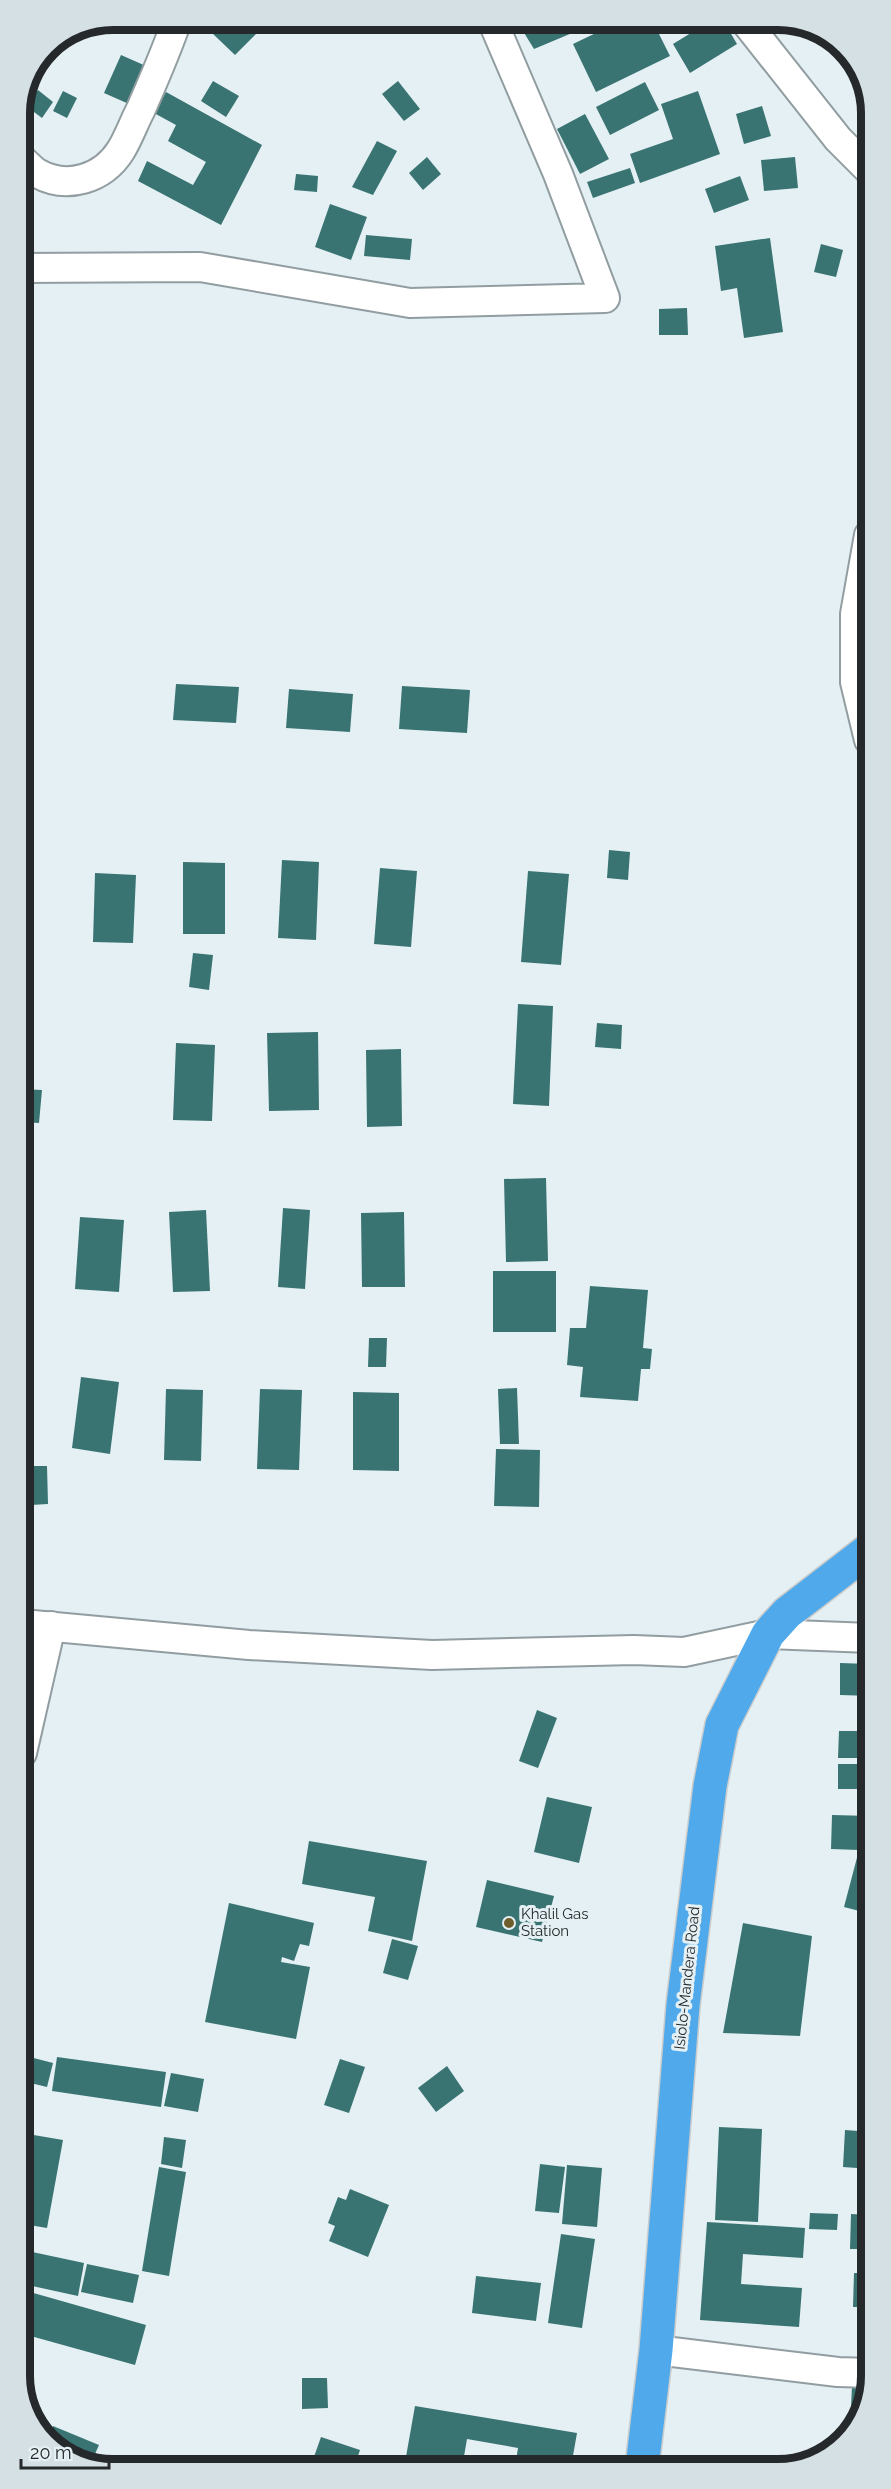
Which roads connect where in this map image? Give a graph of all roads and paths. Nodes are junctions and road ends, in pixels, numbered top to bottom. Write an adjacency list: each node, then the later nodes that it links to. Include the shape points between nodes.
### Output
1 (174, 30): 5 (street, via 120,151 108,166 77,182 56,180)
2 (496, 30): 6 (street, via 558,174 605,298 410,303 200,267)
3 (752, 30): 4 (street, via 838,139)
4 (861, 162)
5 (30, 167)
6 (30, 268)
7 (861, 580): 8 (street, via 855,614 855,681)
8 (861, 706)
9 (861, 1556): 12 (highway, Isiolo-Mandera Road, via 787,1613)
10 (30, 1625): 11 (street)
11 (51, 1626): 12 (street, via 238,1644 432,1655 684,1652); 14 (street)
12 (768, 1634): 13 (street); 15 (highway, Isiolo-Mandera Road, via 722,1725 710,1786 683,2005)
13 (861, 1638)
14 (30, 1718)
15 (656, 2350): 16 (street); 17 (highway, Isiolo-Mandera Road)
16 (861, 2373)
17 (643, 2459)

